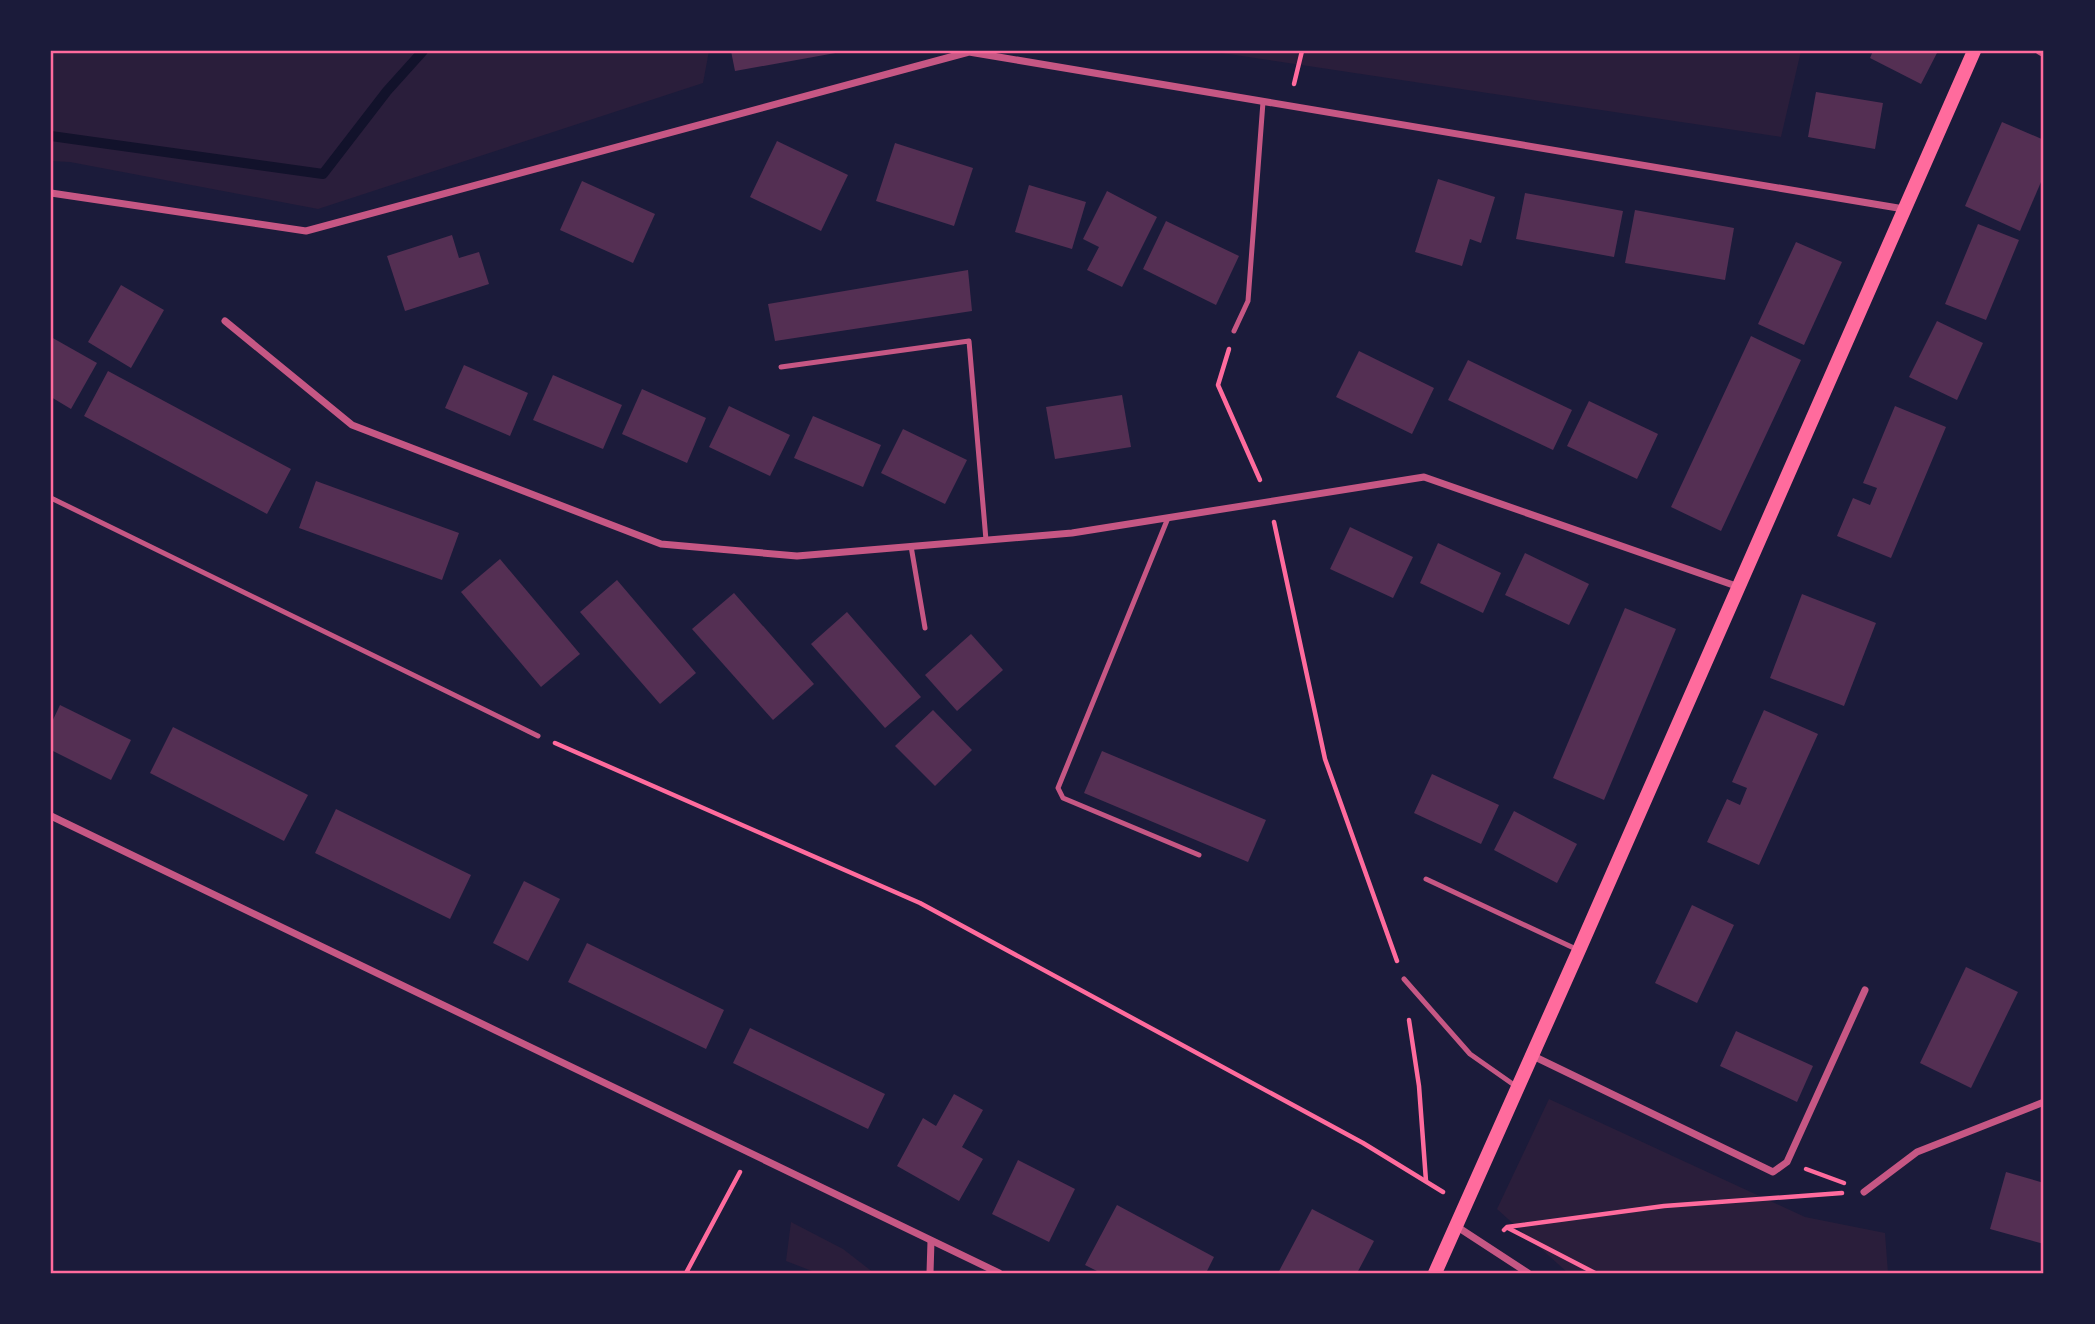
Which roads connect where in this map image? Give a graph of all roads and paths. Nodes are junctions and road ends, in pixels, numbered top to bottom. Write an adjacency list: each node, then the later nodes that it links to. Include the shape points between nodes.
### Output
1 (1302, 51): 6 (path)
2 (1974, 51): 8 (main road)
3 (2039, 51): 4 (street)
4 (2044, 54)
5 (1263, 102): 6 (street); 7 (street, via 968,52 306,231); 10 (lane, via 1248,301)
6 (1289, 106): 8 (street)
7 (51, 193)
8 (1905, 209): 17 (main road)
9 (225, 321): 16 (street, via 352,425 661,544 797,555)
10 (1234, 331): 13 (path, via 1218,385)
11 (781, 368): 15 (lane, via 969,341)
12 (51, 498): 19 (lane)
13 (1269, 502): 14 (street); 17 (street, via 1424,478); 24 (path, via 1325,759)
14 (1168, 518): 15 (street); 21 (lane, via 1058,788 1063,798)
15 (986, 540): 16 (street)
16 (911, 546): 18 (lane)
17 (1739, 587): 23 (main road)
18 (925, 628)
19 (538, 736): 31 (path, via 920,903)
20 (51, 816): 35 (street)
21 (1199, 855)
22 (1426, 879): 23 (lane)
23 (1579, 950): 26 (main road)
24 (1404, 979): 27 (lane, via 1470,1054); 31 (path)
25 (1865, 990): 30 (street)
26 (1531, 1055): 27 (main road); 30 (street, via 1773,1172)
27 (1517, 1087): 33 (main road)
28 (2044, 1102): 32 (street, via 1917,1152)
29 (745, 1162): 36 (path)
30 (1787, 1162): 32 (path)
31 (1426, 1181): 33 (path)
32 (1864, 1192): 41 (path, via 1664,1206 1507,1227)
33 (1465, 1205): 34 (main road)
34 (1456, 1226): 39 (main road); 40 (street)
35 (931, 1241): 37 (street); 38 (street)
36 (686, 1273)
37 (930, 1273)
38 (999, 1273)
39 (1435, 1273)
40 (1528, 1273)
41 (1595, 1273)

